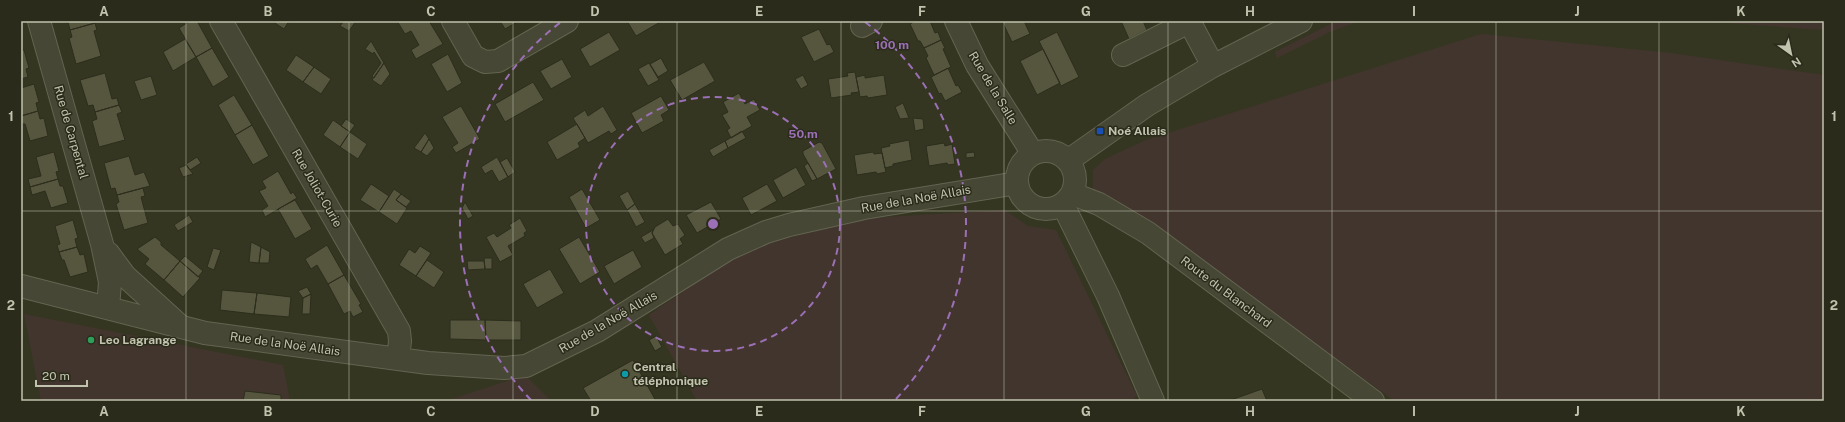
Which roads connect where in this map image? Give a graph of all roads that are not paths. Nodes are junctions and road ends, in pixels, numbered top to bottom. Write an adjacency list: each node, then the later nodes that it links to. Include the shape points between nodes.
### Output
1 (39, 21): 14 (street, Rue de Carpental)
2 (221, 21): 21 (street, Rue Joliot-Curie, via 399,330)
3 (453, 21): 4 (street, via 473,56 485,62 498,61)
4 (567, 21)
5 (956, 21): 10 (street, Rue de la Salle, via 977,65)
6 (1301, 21): 9 (street)
7 (1189, 22): 8 (street); 9 (street)
8 (1123, 55)
9 (1213, 66): 11 (street, via 1147,105)
10 (1033, 154): 11 (street, via 1042,150 1052,151); 12 (street, via 1020,166)
11 (1068, 160): 13 (street, via 1076,175 1076,183)
12 (1017, 183): 13 (street, via 1019,193 1034,207 1049,209); 21 (street, Rue de la Noë Allais, via 864,208 766,232 728,249 597,331 526,366 475,367)
13 (1068, 199): 22 (street); 23 (street, Route du Blanchard, via 1099,204 1148,233)
14 (102, 244): 17 (street, Rue de Carpental); 18 (street, Rue de Carpental, via 110,282)
15 (21, 282): 18 (street, Rue de la Noë Allais)
16 (21, 286): 18 (street, Rue de la Noë Allais)
17 (135, 286): 19 (street); 20 (street, Rue de Carpental)
18 (99, 306): 19 (street, Rue de la Noë Allais)
19 (132, 315): 20 (street, Rue de la Noë Allais)
20 (182, 328): 21 (street, Rue de la Noë Allais)
21 (398, 359)
22 (1153, 401)
23 (1373, 401)

